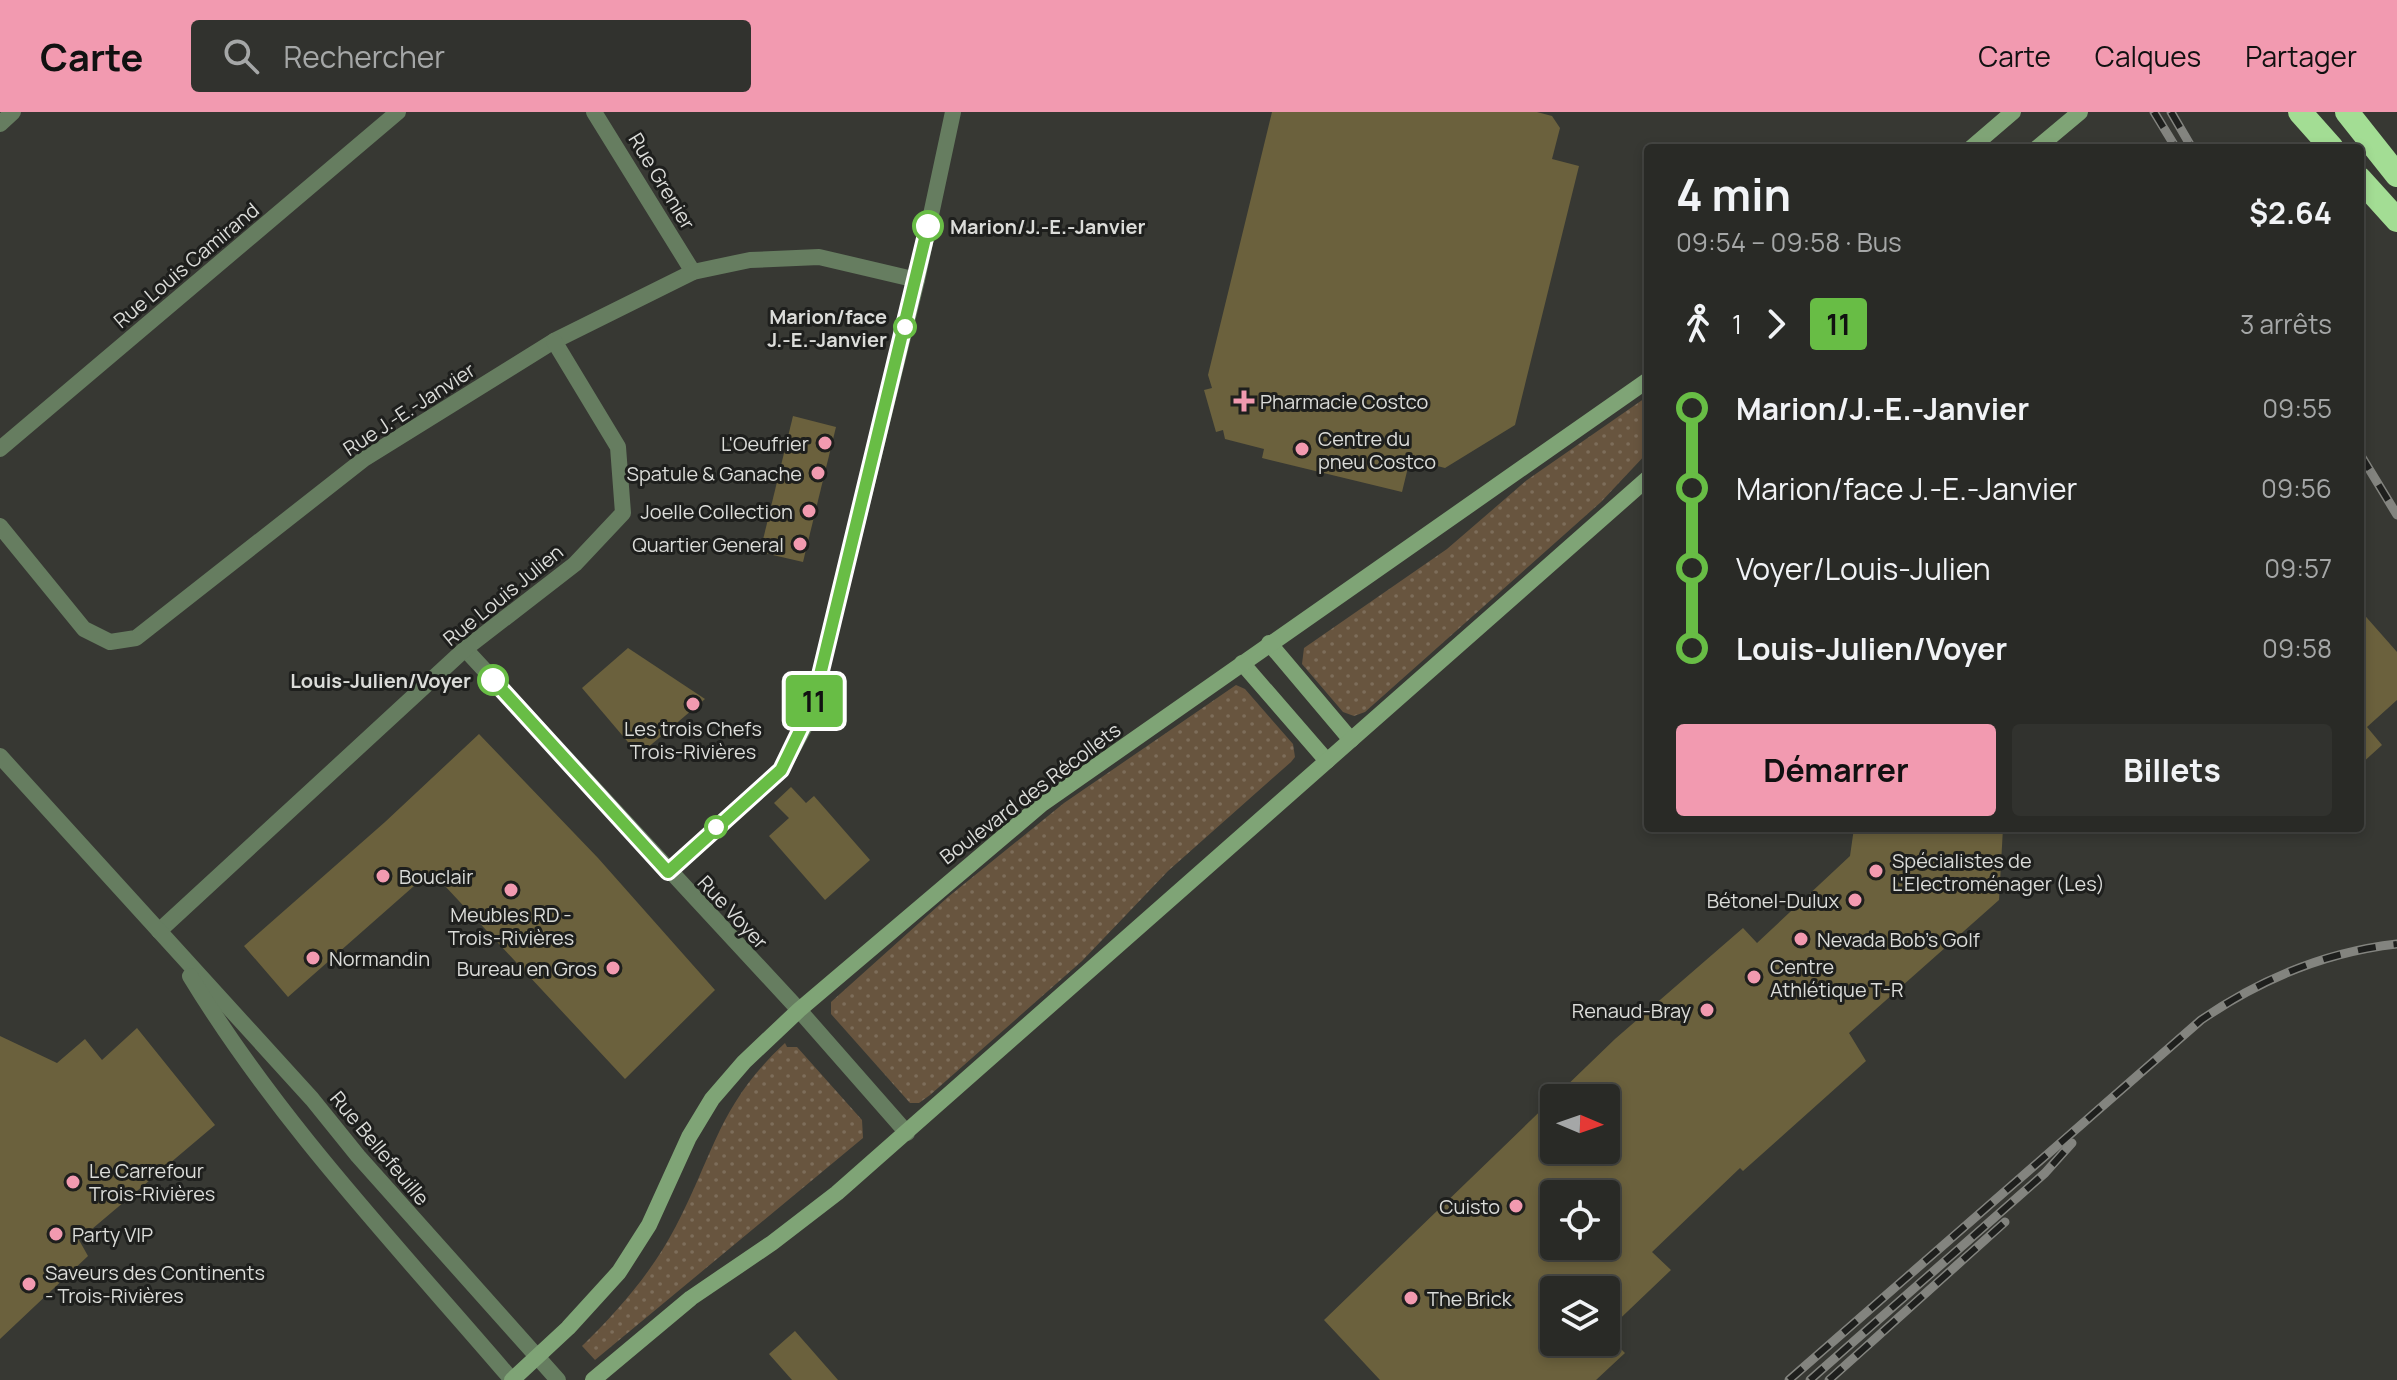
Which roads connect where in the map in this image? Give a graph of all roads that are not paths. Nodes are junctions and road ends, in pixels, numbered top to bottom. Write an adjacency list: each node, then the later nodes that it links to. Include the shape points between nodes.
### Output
1 (13, 112): 9 (street)
2 (398, 112): 20 (street, Rue Louis Camirand)
3 (594, 112): 16 (street, Rue Grenier)
4 (953, 112): 17 (street)
5 (2013, 112): 10 (main road)
6 (2080, 112): 11 (main road)
7 (2300, 112): 12 (highway)
8 (2347, 112): 13 (highway)
9 (0, 124)
10 (1976, 144)
11 (2042, 144)
12 (2328, 144)
13 (2397, 175)
14 (2364, 183): 15 (highway)
15 (2397, 220)
16 (693, 272): 17 (street, Rue J.-E.-Janvier, via 750,260 819,257); 18 (street, Rue J.-E.-Janvier)
17 (917, 280): 29 (street, via 809,719 781,770)
18 (554, 341): 22 (street, Rue J.-E.-Janvier, via 364,459 136,638 110,642 84,629); 24 (street, Rue Louis Julien, via 618,447 623,513 575,564)
19 (1644, 383): 23 (main road, Boulevard des Récollets)
20 (0, 449)
21 (1644, 482): 26 (main road)
22 (0, 526)
23 (1269, 643): 25 (main road, Boulevard des Récollets); 26 (main road)
24 (465, 649): 29 (street, Rue Voyer); 30 (street, Rue Louis Julien)
25 (1242, 663): 28 (main road); 32 (main road, Boulevard des Récollets, via 1019,821)
26 (1351, 740): 28 (main road)
27 (0, 756): 30 (street, Rue Bellefeuille)
28 (1327, 761): 33 (main road)
29 (668, 872): 32 (street, Rue Voyer)
30 (159, 931): 31 (street, Rue Bellefeuille)
31 (171, 945): 34 (street, Rue Bellefeuille); 35 (street, Rue Bellefeuille, via 226,1034 324,1162)
32 (799, 1010): 33 (street, Rue Voyer); 34 (main road, Boulevard des Récollets, via 712,1099 632,1255 590,1306)
33 (907, 1133): 37 (main road, via 810,1215 691,1298)
34 (537, 1357): 35 (main road, Boulevard des Récollets); 36 (street, Rue Bellefeuille)
35 (512, 1380)
36 (558, 1380)
37 (593, 1380)

